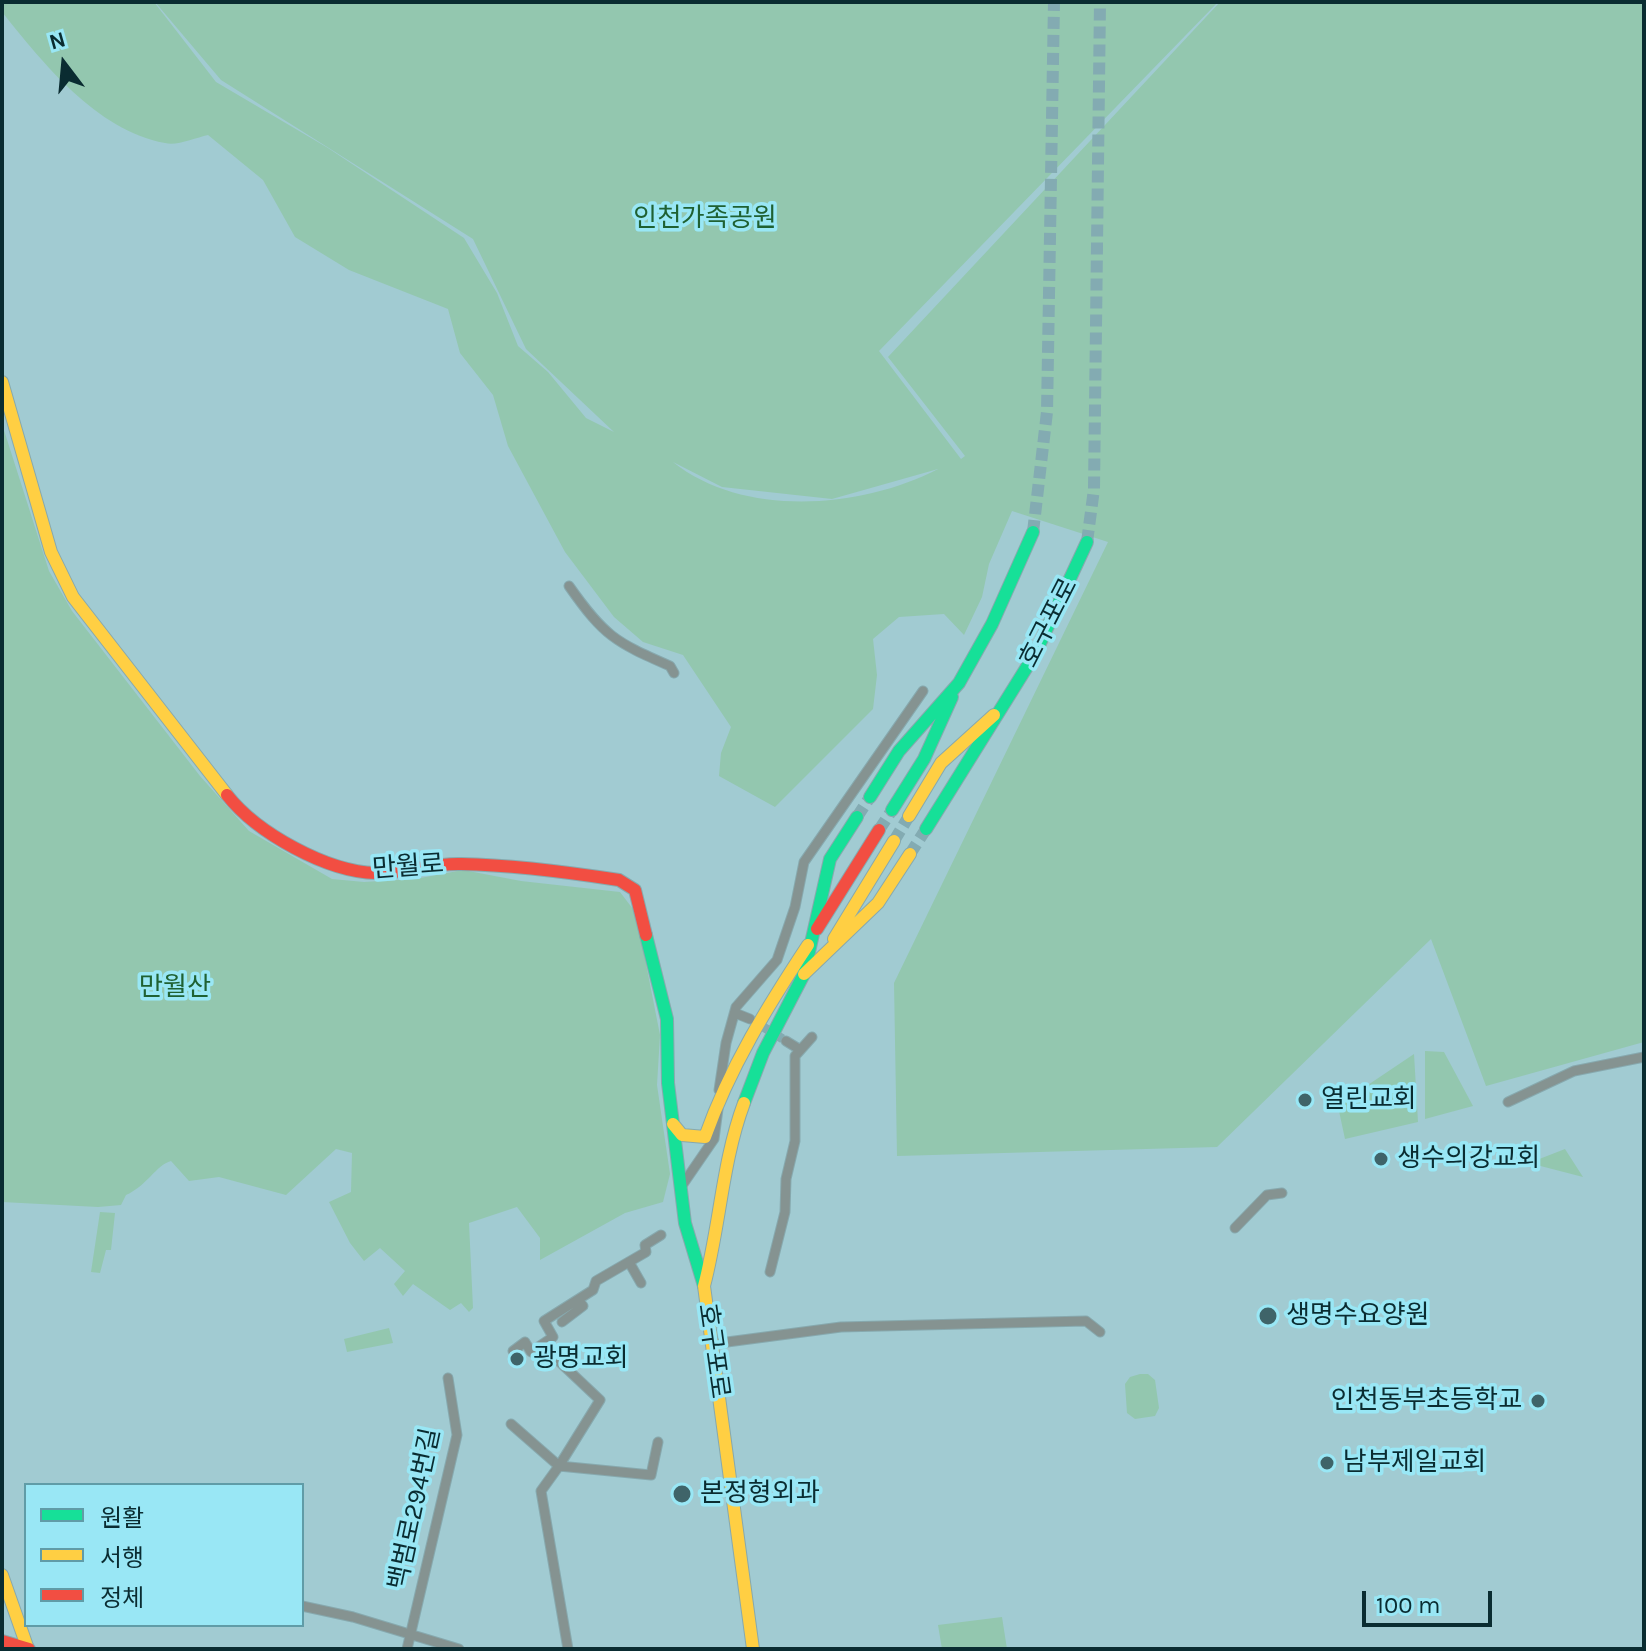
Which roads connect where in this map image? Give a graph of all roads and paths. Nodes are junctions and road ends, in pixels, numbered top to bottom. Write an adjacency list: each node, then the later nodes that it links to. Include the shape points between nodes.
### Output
1 (2, 382): 28 (main road, 만월로, via 51,552 73,597 234,804 319,860 349,870 464,863 619,880 635,890 667,1019)
2 (1033, 532): 6 (main road, 호구포로)
3 (1087, 542): 8 (main road, 호구포로)
4 (569, 586): 5 (street, via 604,633 670,666)
5 (674, 673)
6 (959, 683): 9 (main road, 호구포로, via 899,751); 10 (main road, 호구포로, via 924,759)
7 (923, 691): 20 (street, via 804,862 777,960)
8 (1009, 702): 11 (main road, 호구포로, via 941,763); 13 (main road, 호구포로)
9 (870, 797)
10 (892, 810)
11 (909, 816)
12 (857, 817): 17 (main road, 호구포로, via 830,859)
13 (926, 829)
14 (879, 830): 17 (main road, 호구포로)
15 (894, 841): 18 (main road, 호구포로)
16 (910, 854): 18 (main road, 호구포로, via 878,903)
17 (812, 938): 19 (main road, 호구포로); 26 (main road, via 758,1021)
18 (824, 955): 19 (main road, 호구포로)
19 (804, 974): 36 (main road, 호구포로, via 763,1053 736,1125)
20 (735, 1013): 21 (street); 26 (street)
21 (750, 1019)
22 (812, 1037): 24 (street)
23 (786, 1041): 24 (street)
24 (799, 1049): 34 (street, via 793,1068 795,1141)
25 (1644, 1057): 27 (street, via 1574,1071)
26 (718, 1099): 28 (main road, via 705,1137 682,1135); 29 (street, via 714,1139)
27 (1508, 1102)
28 (673, 1124): 29 (main road, 만월로)
29 (681, 1187): 36 (main road, 만월로, via 685,1223)
30 (1282, 1193): 31 (street, via 1267,1195)
31 (1235, 1228)
32 (661, 1235): 33 (street)
33 (629, 1262): 35 (street); 37 (street, via 596,1281 593,1290)
34 (770, 1272)
35 (641, 1283)
36 (704, 1286): 40 (main road, 호구포로)
37 (578, 1300): 38 (street, via 583,1306); 42 (street, via 544,1321 553,1337 531,1352 525,1342)
38 (562, 1322)
39 (1100, 1332): 40 (street, via 1086,1321 841,1327)
40 (712, 1344): 55 (main road, 호구포로)
41 (547, 1350): 46 (street, via 600,1400)
42 (513, 1351)
43 (448, 1378): 49 (street, 백범로294번길, via 457,1435)
44 (511, 1424): 46 (street)
45 (658, 1442): 46 (street, via 651,1475)
46 (559, 1466): 54 (street, via 541,1491)
47 (2, 1575): 51 (main road)
48 (304, 1606): 49 (street)
49 (411, 1633): 52 (street, 백범로294번길); 53 (street)
50 (2, 1641): 51 (main road)
51 (28, 1649)
52 (407, 1649)
53 (459, 1649)
54 (568, 1649)
55 (753, 1649)

